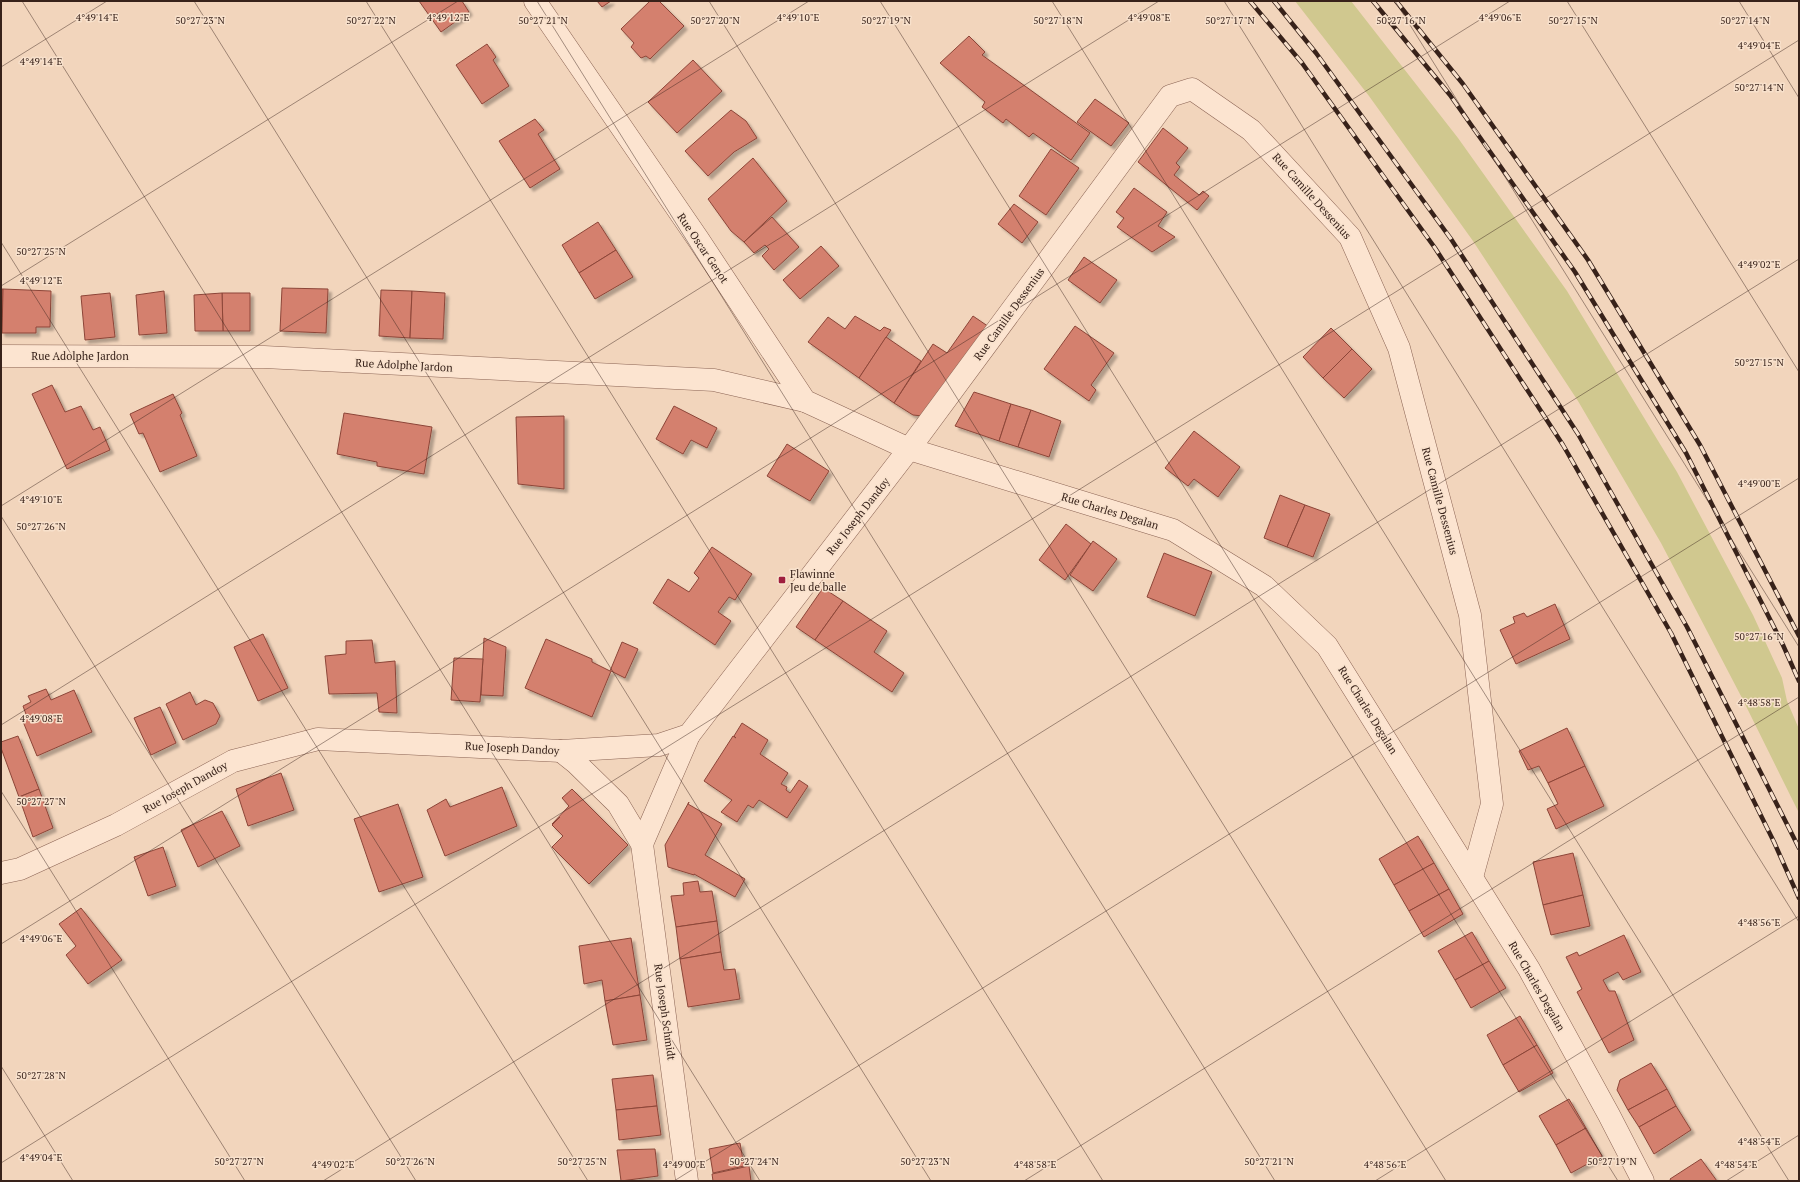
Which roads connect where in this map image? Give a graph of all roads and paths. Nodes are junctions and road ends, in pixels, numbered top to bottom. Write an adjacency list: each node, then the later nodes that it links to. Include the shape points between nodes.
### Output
1 (535, 1): 3 (street, Rue Oscar Genot)
2 (1, 356): 3 (street, Rue Adolphe Jardon, via 264,357 714,380)
3 (805, 401): 4 (street)
4 (909, 449): 5 (street, Rue Joseph Dandoy); 9 (street, Rue Charles Degalan, via 1173,530 1264,586 1327,646); 9 (street, Rue Camille Dessenius, via 1170,96 1192,89 1251,130 1350,237 1400,348 1470,615 1492,804)
5 (689, 735): 6 (street, Rue Joseph Dandoy, via 658,745); 7 (street)
6 (561, 751): 7 (street, via 618,804); 8 (street, Rue Joseph Dandoy, via 318,739 233,761 116,825 20,869)
7 (642, 844): 10 (street, Rue Joseph Schmidt)
8 (1, 873)
9 (1472, 877): 11 (street, Rue Charles Degalan, via 1529,969 1610,1114)
10 (687, 1181)
11 (1643, 1181)

